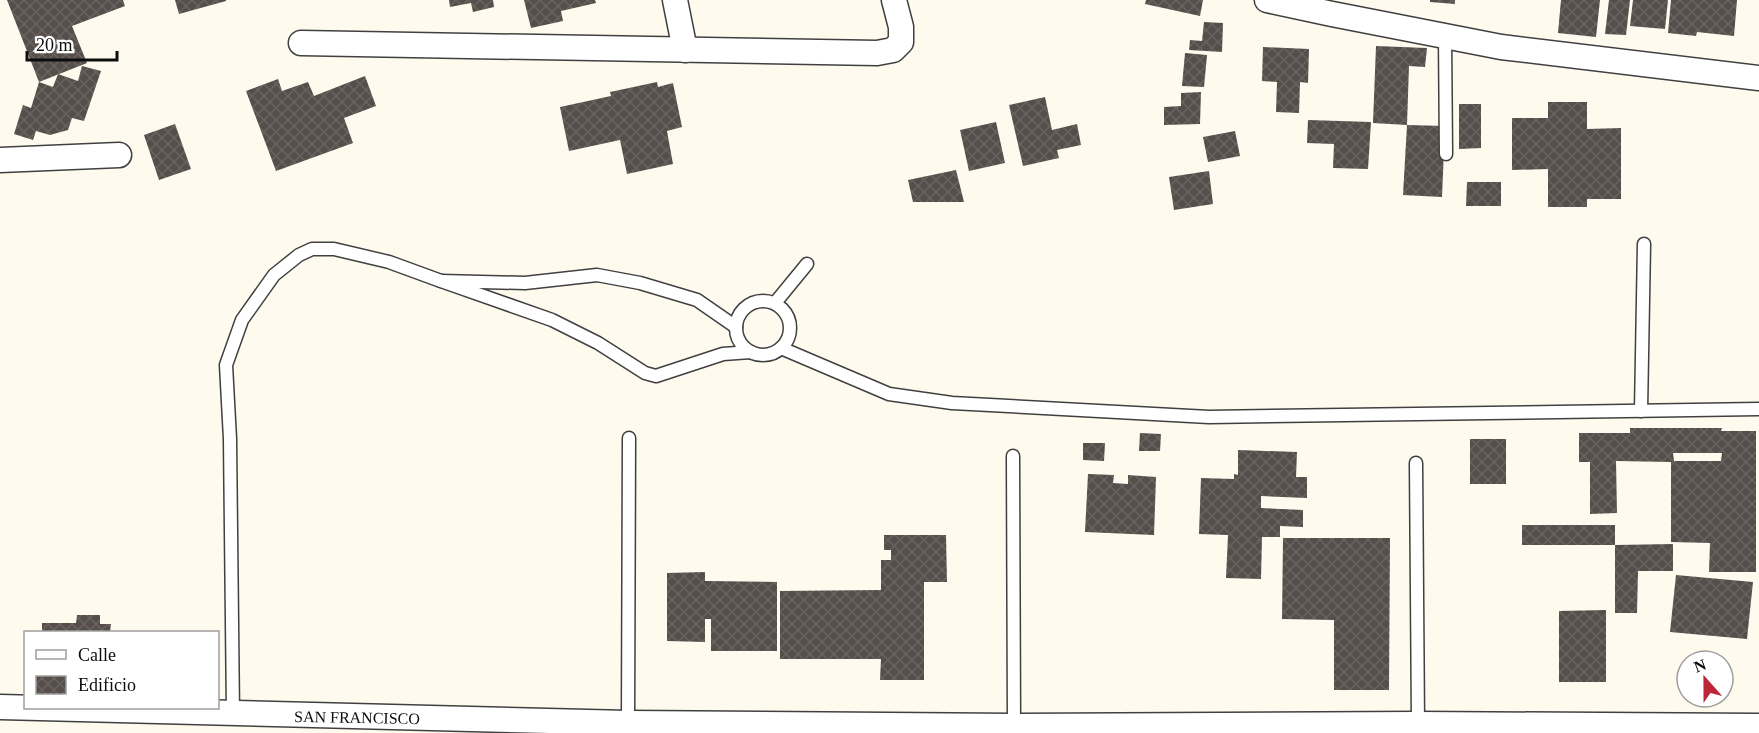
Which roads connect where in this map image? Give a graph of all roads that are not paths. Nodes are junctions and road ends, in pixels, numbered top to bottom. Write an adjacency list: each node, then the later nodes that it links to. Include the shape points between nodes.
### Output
1 (675, 0): 6 (street)
2 (894, 0): 6 (street, via 901,42 886,52)
3 (1267, 0): 4 (street)
4 (1444, 36): 7 (street, via 1501,47); 8 (lane)
5 (302, 43): 6 (street)
6 (685, 50)
7 (1759, 78)
8 (1446, 153)
9 (119, 155): 10 (street)
10 (0, 160)
11 (1644, 244): 19 (lane)
12 (807, 264): 14 (lane)
13 (441, 281): 15 (lane, via 525,283 597,275 697,300); 17 (lane, via 552,320 656,376 723,354); 26 (lane, via 389,262 334,249 312,249 274,275 242,320 226,365)
14 (775, 303): 15 (lane, via 764,301 745,308); 16 (lane, via 789,319 788,339)
15 (736, 327): 17 (lane, via 743,346)
16 (781, 348): 17 (lane, via 761,355); 19 (lane, via 889,394 952,403 1209,417)
17 (751, 352)
18 (1759, 409): 19 (lane)
19 (1641, 411)
20 (628, 438): 27 (lane)
21 (1012, 456): 29 (lane)
22 (1416, 463): 28 (lane)
23 (0, 708): 24 (street, SAN FRANCISCO)
24 (24, 709)
25 (39, 709): 26 (street, SAN FRANCISCO)
26 (233, 714): 27 (street, SAN FRANCISCO)
27 (628, 723): 29 (street, SAN FRANCISCO)
28 (1418, 724): 29 (street, SAN FRANCISCO); 30 (street, SAN FRANCISCO)
29 (1014, 726)
30 (1759, 726)

